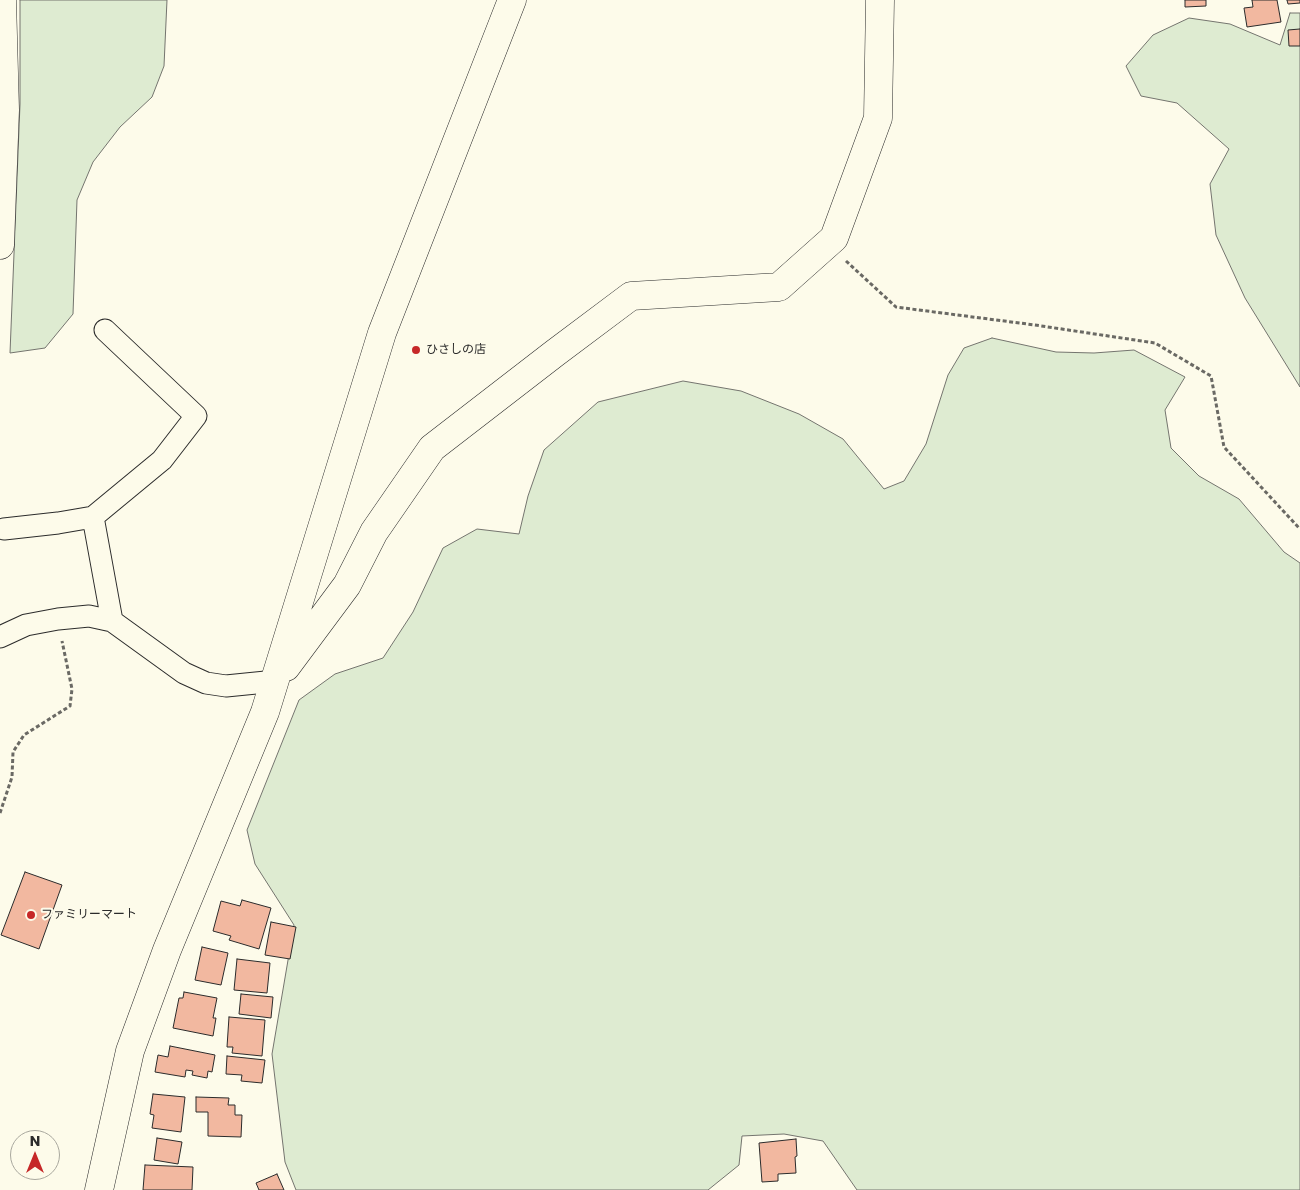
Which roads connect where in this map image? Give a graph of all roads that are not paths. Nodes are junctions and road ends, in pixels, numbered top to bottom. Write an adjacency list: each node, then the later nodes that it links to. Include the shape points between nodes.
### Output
1 (2, 0): 4 (main road, via 5,110)
2 (512, 0): 10 (main road, via 382,333)
3 (880, 0): 10 (main road, via 878,118 834,238 779,287 631,296 432,448 374,532 347,585)
4 (0, 246)
5 (105, 330): 6 (street, via 196,416 162,460)
6 (93, 517): 7 (street); 8 (street)
7 (4, 529)
8 (112, 621): 9 (street, via 89,616 58,619 26,626); 10 (street, via 184,673 206,683 226,686)
9 (0, 637)
10 (276, 680): 11 (main road, via 167,950 130,1051)
11 (99, 1190)

